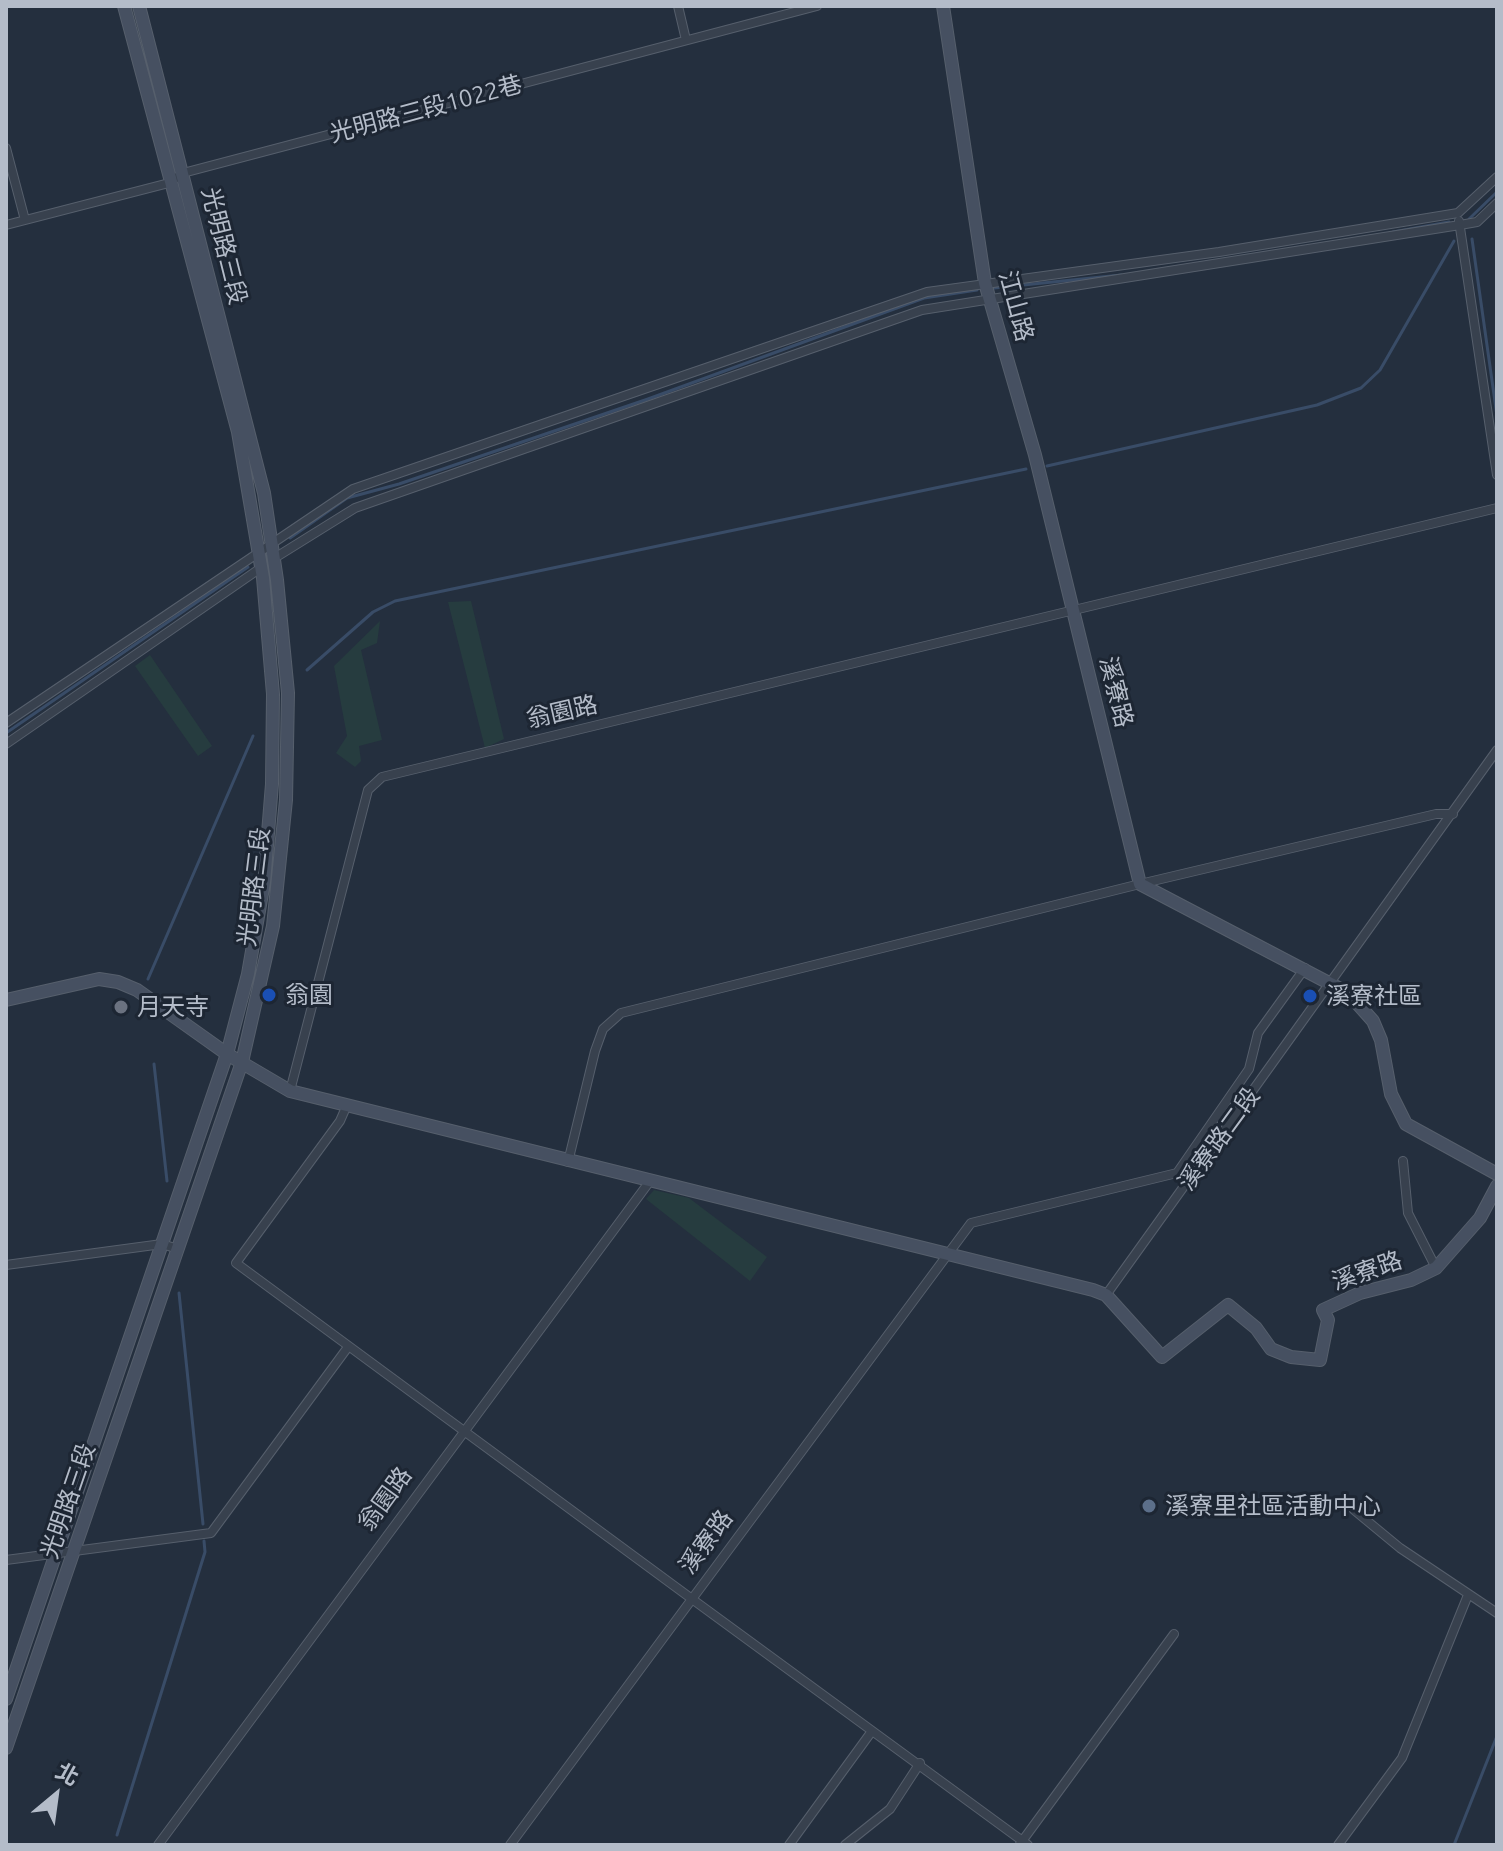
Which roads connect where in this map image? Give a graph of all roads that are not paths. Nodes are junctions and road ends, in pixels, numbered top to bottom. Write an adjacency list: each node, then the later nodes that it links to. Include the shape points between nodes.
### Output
1 (124, 6): 10 (street, 光明路三段)
2 (139, 6): 8 (street, 光明路三段)
3 (678, 6): 6 (street)
4 (817, 6): 6 (street, 光明路三段1022巷)
5 (943, 6): 16 (street, 江山路)
6 (686, 40): 8 (street, 光明路三段1022巷)
7 (6, 148): 13 (street)
8 (183, 173): 10 (street, 光明路三段1022巷); 20 (street, 光明路三段, via 264,493)
9 (1497, 177): 12 (street)
10 (169, 183): 13 (street); 21 (street, 光明路三段, via 238,432)
11 (1497, 203): 15 (street, via 1477,222)
12 (1458, 213): 15 (street); 16 (street)
13 (24, 217): 14 (street)
14 (6, 225)
15 (1460, 225): 17 (street); 18 (street)
16 (985, 283): 17 (street, 江山路); 20 (street, via 927,292 848,317 353,489)
17 (989, 297): 22 (street, via 922,310 355,508); 24 (street, 江山路)
18 (1497, 475)
19 (1497, 508): 24 (street, 翁園路)
20 (271, 542): 21 (street); 22 (street, 光明路三段)
21 (259, 551): 23 (street, 光明路三段); 25 (street)
22 (274, 559): 23 (street); 34 (street, 光明路三段, via 288,693 286,800 273,926)
23 (261, 567): 26 (street); 33 (street, 光明路三段, via 273,694 272,784 264,882)
24 (1074, 611): 29 (street, 溪寮路); 35 (street, 翁園路, via 382,777 368,790)
25 (6, 723)
26 (6, 744)
27 (1497, 750): 28 (street, 溪寮路二段)
28 (1453, 814): 29 (street); 31 (street, 溪寮路二段)
29 (1140, 884): 30 (street); 38 (street, via 621,1013 603,1029 595,1051)
30 (1305, 968): 31 (street); 44 (street, 溪寮路, via 1258,1033 1249,1069 1177,1173 980,1218)
31 (1328, 981): 39 (street, via 1348,993 1373,1021 1391,1094 1406,1124); 47 (street, 溪寮路二段)
32 (6, 1000): 33 (street, via 99,979 118,982)
33 (227, 1054): 34 (street); 42 (street, 光明路三段)
34 (242, 1062): 35 (street); 43 (street, 光明路三段)
35 (290, 1091): 36 (street)
36 (347, 1105): 38 (street); 48 (street, via 236,1263)
37 (1403, 1161): 46 (street, via 1408,1213)
38 (568, 1162): 40 (street)
39 (1497, 1174)
40 (650, 1181): 44 (street); 49 (street, 翁園路)
41 (1497, 1186): 46 (street, 溪寮路, via 1480,1218)
42 (162, 1244): 43 (street); 45 (street); 52 (street, 光明路三段)
43 (178, 1249): 51 (street, 光明路三段)
44 (947, 1253): 47 (street); 55 (street, 溪寮路)
45 (6, 1265)
46 (1436, 1268): 47 (street, 溪寮路, via 1323,1310 1328,1320 1320,1360 1271,1349 1228,1305 1162,1357)
47 (1106, 1295)
48 (348, 1347): 49 (street); 51 (street, via 211,1533)
49 (462, 1431): 55 (street); 63 (street, 翁園路)
50 (1354, 1510): 54 (street)
51 (75, 1552): 52 (street); 60 (street, 光明路三段)
52 (53, 1555): 53 (street); 58 (street, 光明路三段)
53 (6, 1558)
54 (1468, 1595): 56 (street); 67 (street, via 1402,1758)
55 (692, 1599): 59 (street, 溪寮路); 64 (street)
56 (1497, 1613)
57 (1174, 1634): 62 (street)
58 (6, 1699)
59 (872, 1731): 61 (street, 溪寮路); 65 (street)
60 (6, 1748)
61 (920, 1763): 62 (street, 溪寮路); 66 (street, via 890,1809)
62 (1023, 1844)
63 (158, 1845)
64 (510, 1845)
65 (789, 1845)
66 (845, 1845)
67 (1338, 1845)

